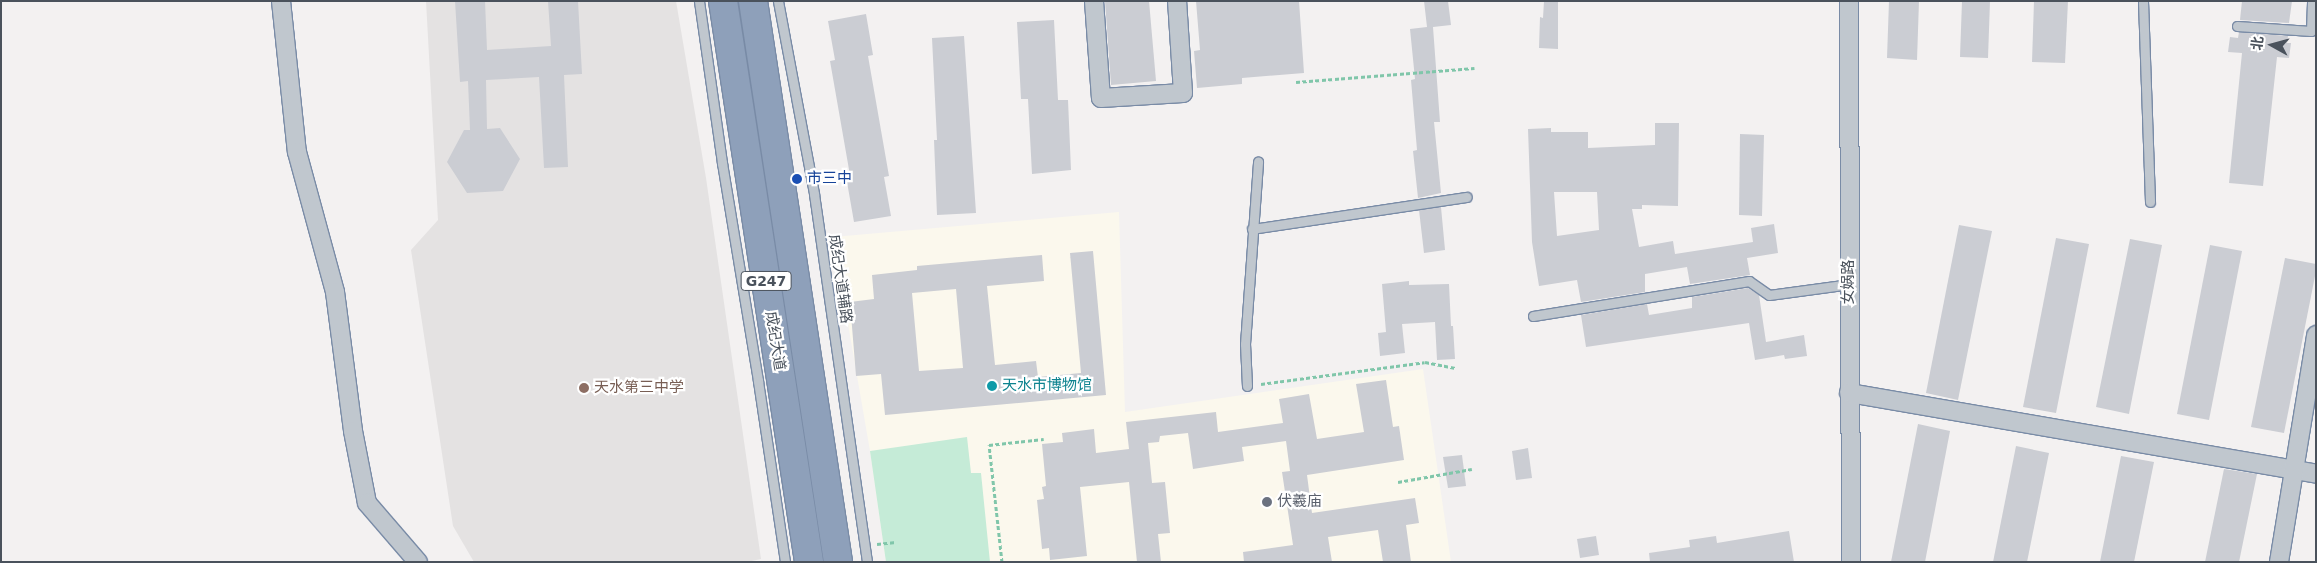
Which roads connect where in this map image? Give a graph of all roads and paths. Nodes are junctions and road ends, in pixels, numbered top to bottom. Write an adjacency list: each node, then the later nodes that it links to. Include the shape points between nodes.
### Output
1 (281, 1): 29 (street, via 297,152 335,292 352,431 367,503)
2 (700, 1): 30 (lane, via 722,163)
3 (723, 1): 31 (highway, 成纪大道 / G247)
4 (753, 1): 32 (highway, 成纪大道 / G247)
5 (778, 1): 33 (lane, 成纪大道辅路, via 814,194)
6 (1094, 1): 7 (street, via 1101,98 1183,92)
7 (1178, 1)
8 (1849, 1): 18 (street, 女娲路)
9 (2143, 1): 16 (lane)
10 (2312, 1): 11 (lane, via 2311,30)
11 (2237, 26)
12 (1474, 68): 13 (path)
13 (1296, 82)
14 (1258, 161): 17 (lane)
15 (1467, 197): 17 (lane)
16 (2150, 202)
17 (1252, 229): 22 (lane, via 1245,344)
18 (1850, 284): 19 (lane, via 1769,295 1749,281); 23 (street, 女娲路)
19 (1533, 316)
20 (2316, 336): 26 (street)
21 (1455, 368): 22 (path, via 1425,362)
22 (1247, 386)
23 (1849, 393): 26 (street); 35 (street, 女娲路)
24 (1044, 439): 34 (path, via 989,446)
25 (1472, 469): 28 (path)
26 (2294, 470): 27 (street); 36 (street)
27 (2316, 474)
28 (1398, 482)
29 (418, 562)
30 (785, 562)
31 (810, 562)
32 (838, 562)
33 (867, 562)
34 (1002, 562)
35 (1851, 562)
36 (2279, 562)

